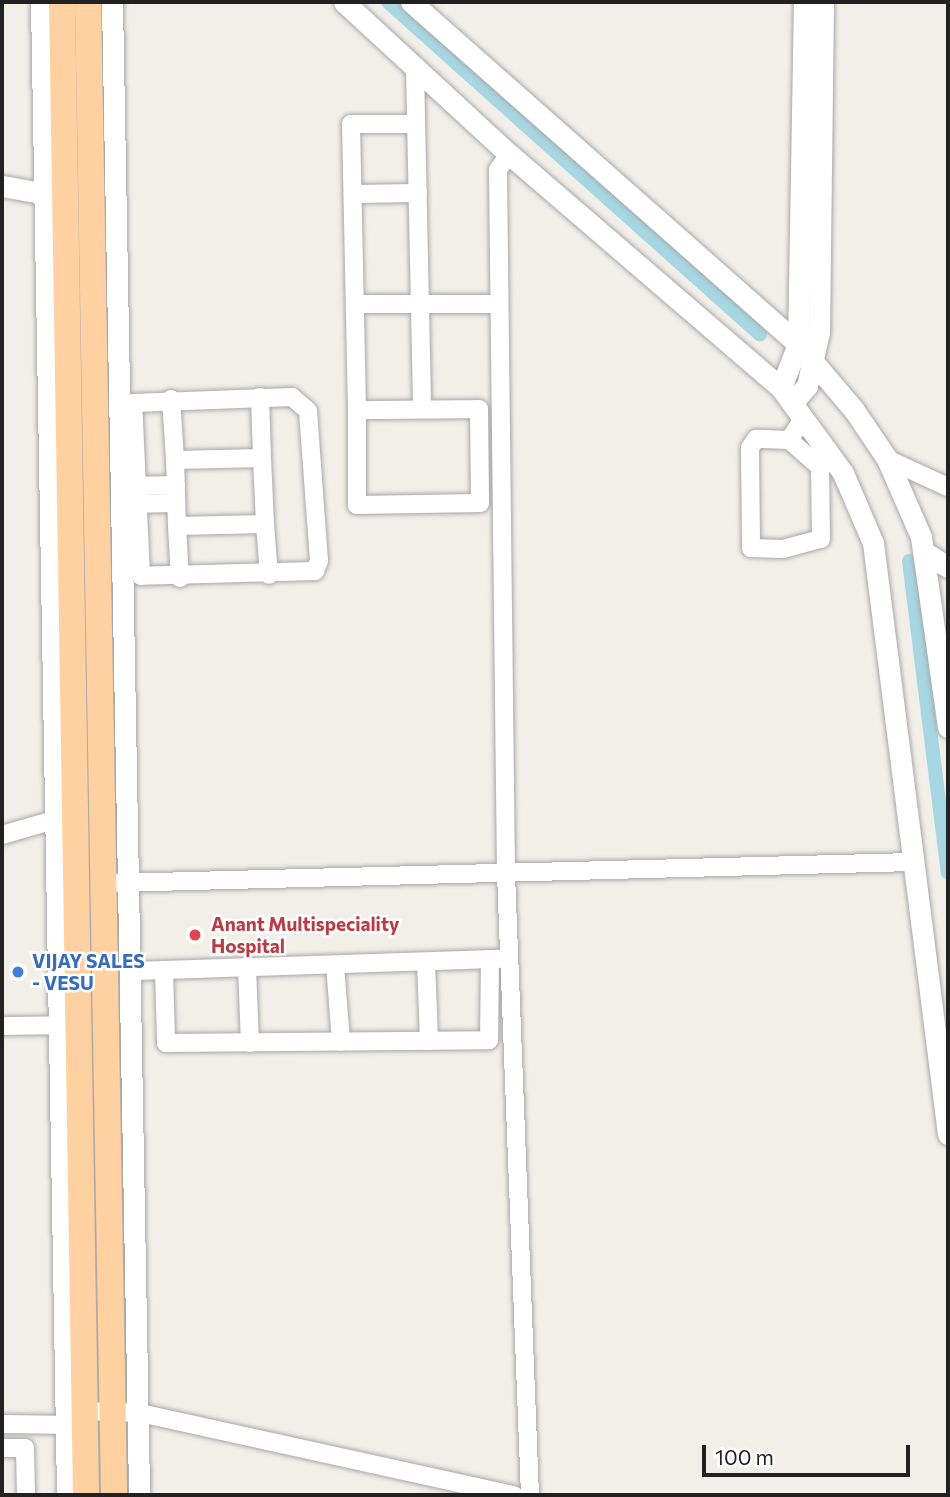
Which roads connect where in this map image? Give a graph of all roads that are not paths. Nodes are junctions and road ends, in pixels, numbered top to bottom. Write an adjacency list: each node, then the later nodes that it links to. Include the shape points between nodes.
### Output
1 (41, 2): 15 (street)
2 (62, 2): 15 (main road)
3 (88, 2): 15 (main road)
4 (112, 2): 32 (street)
5 (344, 2): 9 (street)
6 (411, 2): 19 (street)
7 (804, 2): 19 (street)
8 (823, 2): 20 (street)
9 (419, 73): 10 (street); 11 (street)
10 (419, 117): 13 (street); 14 (street, via 351,124); 16 (street)
11 (509, 154): 18 (street, via 498,170); 23 (street)
12 (2, 186): 15 (street)
13 (418, 193): 14 (street); 16 (street)
14 (353, 194): 17 (street)
15 (69, 197): 40 (main road); 44 (main road)
16 (426, 303): 17 (street); 18 (street); 24 (street)
17 (355, 304): 25 (street)
18 (499, 304): 43 (street)
19 (799, 344): 20 (street); 23 (street)
20 (815, 363): 23 (street); 28 (street)
21 (260, 397): 22 (street); 27 (street); 37 (street, via 292,397 308,411 319,561 305,575)
22 (171, 399): 29 (street); 32 (street, via 140,399 130,410)
23 (792, 403): 26 (street); 42 (street, via 843,473 873,543)
24 (422, 409): 25 (street); 25 (street, via 479,409 480,503 357,505)
25 (357, 410)
26 (789, 440): 26 (street, via 756,439 750,448 751,548 783,549 821,539 820,467)
27 (262, 458): 29 (street); 33 (street)
28 (887, 459): 30 (street); 35 (street)
29 (175, 460): 31 (street)
30 (948, 487)
31 (176, 494): 32 (street); 34 (street)
32 (129, 495): 38 (street, via 141,576); 44 (street)
33 (265, 524): 34 (street); 37 (street)
34 (177, 526): 38 (street)
35 (923, 552): 36 (street); 39 (street)
36 (948, 567)
37 (268, 575): 38 (street)
38 (180, 578)
39 (948, 727)
40 (68, 816): 41 (street); 45 (main road); 53 (street)
41 (4, 831)
42 (914, 863): 43 (street); 58 (street)
43 (506, 874): 44 (street); 46 (street)
44 (118, 883): 45 (street); 52 (street); 59 (main road)
45 (79, 884): 53 (main road)
46 (509, 959): 47 (street); 70 (street)
47 (490, 960): 48 (street); 55 (street, via 489,1040)
48 (426, 962): 49 (street); 55 (street)
49 (335, 965): 50 (street); 56 (street)
50 (247, 968): 51 (street); 57 (street)
51 (164, 970): 52 (street); 57 (street, via 166,1043)
52 (134, 971): 60 (street)
53 (72, 1025): 54 (street); 61 (main road)
54 (2, 1026)
55 (429, 1041): 56 (street)
56 (341, 1042): 57 (street)
57 (250, 1043)
58 (948, 1134)
59 (113, 1412): 60 (street); 61 (street); 67 (main road)
60 (140, 1413): 68 (street); 69 (street)
61 (78, 1420): 62 (street); 65 (street); 66 (main road)
62 (2, 1424)
63 (2, 1448): 64 (street, via 25,1448)
64 (26, 1495)
65 (67, 1495)
66 (86, 1495)
67 (114, 1495)
68 (139, 1495)
69 (514, 1495)
70 (530, 1495)

